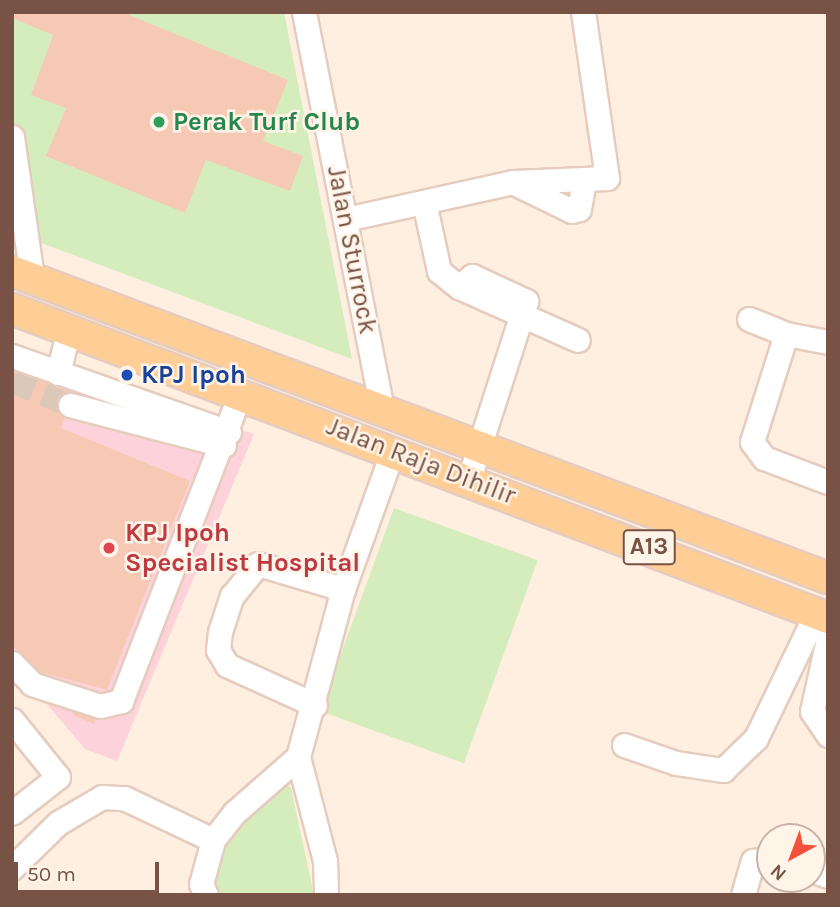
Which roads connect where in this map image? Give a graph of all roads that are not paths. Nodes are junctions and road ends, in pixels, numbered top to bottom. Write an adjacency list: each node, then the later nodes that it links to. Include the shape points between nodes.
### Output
1 (304, 12): 5 (street, Jalan Sturrock)
2 (583, 12): 4 (street, via 610,174 584,181 579,209 572,211 513,182)
3 (12, 136): 6 (street)
4 (424, 202): 5 (street); 9 (street, via 436,268 459,287)
5 (346, 219): 19 (street, Jalan Sturrock)
6 (22, 274): 7 (main road, Jalan Raja Dihilir / A13)
7 (99, 303): 17 (main road, via 220,367); 19 (main road, Jalan Raja Dihilir / A13)
8 (12, 309): 11 (main road, Jalan Raja Dihilir / A13)
9 (524, 316): 13 (street); 21 (street)
10 (748, 319): 12 (street)
11 (69, 329): 16 (street); 17 (main road, Jalan Raja Dihilir / A13)
12 (786, 334): 14 (street); 24 (street, via 752,442 764,458)
13 (578, 340)
14 (828, 342)
15 (12, 356): 16 (street)
16 (58, 373): 20 (street)
17 (240, 394): 20 (street); 22 (main road, Jalan Raja Dihilir / A13)
18 (70, 405): 20 (street)
19 (381, 406): 21 (main road, Jalan Raja Dihilir / A13)
20 (226, 438): 28 (street, via 121,701 100,706 32,684)
21 (480, 445): 23 (street); 25 (main road, Jalan Raja Dihilir / A13)
22 (393, 450): 23 (main road, Jalan Raja Dihilir / A13); 26 (street)
23 (469, 479): 27 (main road, Jalan Raja Dihilir / A13)
24 (828, 482)
25 (828, 578)
26 (343, 589): 29 (street); 29 (street, via 258,564 232,596 220,632 218,650 227,665)
27 (824, 623): 31 (street, via 812,711); 32 (street, via 756,738 723,770 676,763)
28 (12, 663)
29 (315, 705): 33 (street)
30 (12, 720): 34 (street, via 58,777)
31 (828, 735)
32 (624, 745)
33 (298, 757): 35 (street, via 233,813); 39 (street, via 325,861)
34 (12, 813)
35 (214, 840): 37 (street, via 124,797 102,797 58,823); 38 (street, via 201,884)
36 (756, 861): 40 (street)
37 (12, 868)
38 (206, 895)
39 (326, 895)
40 (743, 895)

